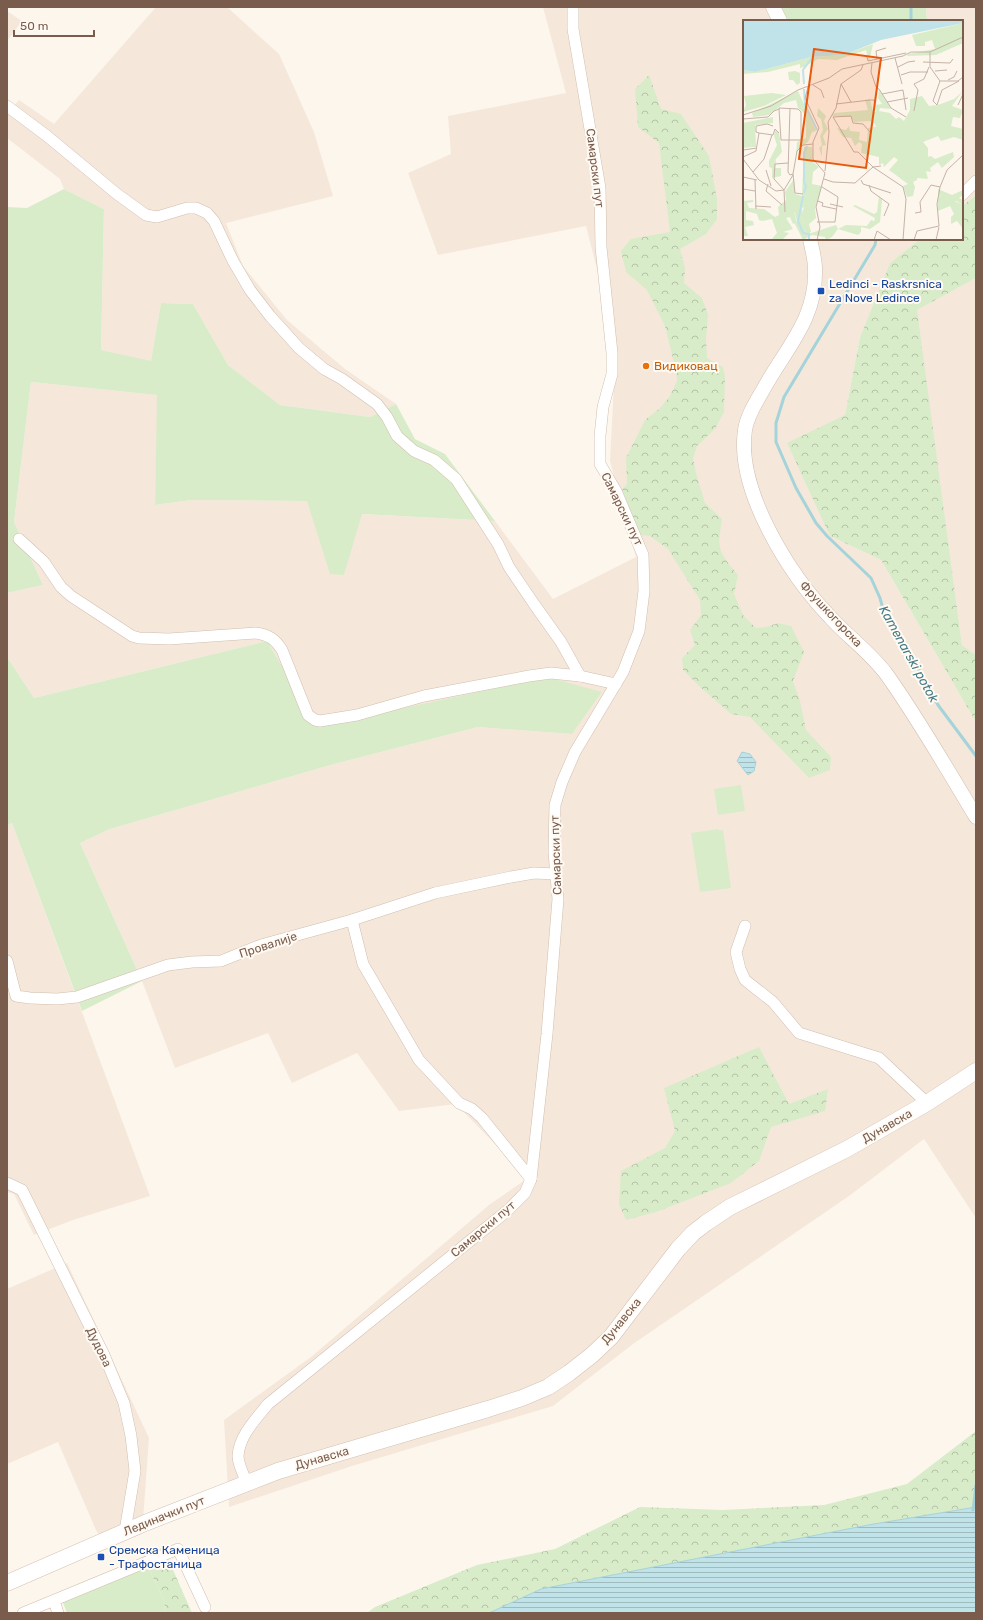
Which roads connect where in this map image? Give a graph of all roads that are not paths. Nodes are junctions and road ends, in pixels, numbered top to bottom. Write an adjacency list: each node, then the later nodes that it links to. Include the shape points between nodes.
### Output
1 (573, 7): 10 (street, Самарски пут, via 573,29 600,188 601,247 612,353 612,374 603,406 600,464 616,491 644,555 644,591 639,631)
2 (773, 7): 3 (street)
3 (780, 20)
4 (7, 106): 9 (street, via 146,215 157,217 187,208 196,208 207,213 214,221 232,261 250,290 299,348 324,369 377,404 397,436 414,451 434,460 456,479 513,573 561,642)
5 (976, 181): 6 (street)
6 (963, 194)
7 (810, 240): 11 (street, Фрушкогорска, via 815,269 809,311 764,388 745,429 750,484 777,544 808,594 886,673)
8 (19, 539): 9 (street, via 44,562 61,587 71,596 132,636 169,639 256,633 271,636 282,650 308,715 315,720 357,715 424,696 529,676 551,673)
9 (580, 676): 10 (street)
10 (616, 684): 12 (street, Самарски пут, via 575,752 562,782 555,805 553,827)
11 (976, 817)
12 (556, 874): 13 (street, Провалије, via 534,873 435,893); 18 (street, Самарски пут, via 558,899 555,948)
13 (352, 920): 15 (street, Провалије, via 261,945 221,961 168,965 78,997 57,999 16,996); 18 (street, via 363,964 419,1060 459,1103 472,1109 482,1118)
14 (745, 926): 17 (street, Дунавска, via 736,952 745,980 773,1002 799,1033 879,1058)
15 (7, 961)
16 (976, 1071): 17 (main road, Дунавска)
17 (927, 1103): 20 (main road, Дунавска, via 847,1149 730,1207 706,1223 678,1249 611,1336 586,1360 548,1387 488,1409)
18 (530, 1179): 21 (street, Самарски пут, via 525,1193 507,1211 268,1404 243,1438 238,1457)
19 (7, 1183): 22 (street, Дудова, via 22,1190 104,1355 124,1403 135,1471)
20 (278, 1472): 21 (main road, Лединачки пут)
21 (247, 1483): 22 (main road, Лединачки пут)
22 (126, 1531): 23 (main road, Лединачки пут)
23 (7, 1583)
24 (54, 1601): 25 (street, via 178,1549); 26 (street); 27 (street)
25 (205, 1607)
26 (23, 1613)
27 (58, 1613)

